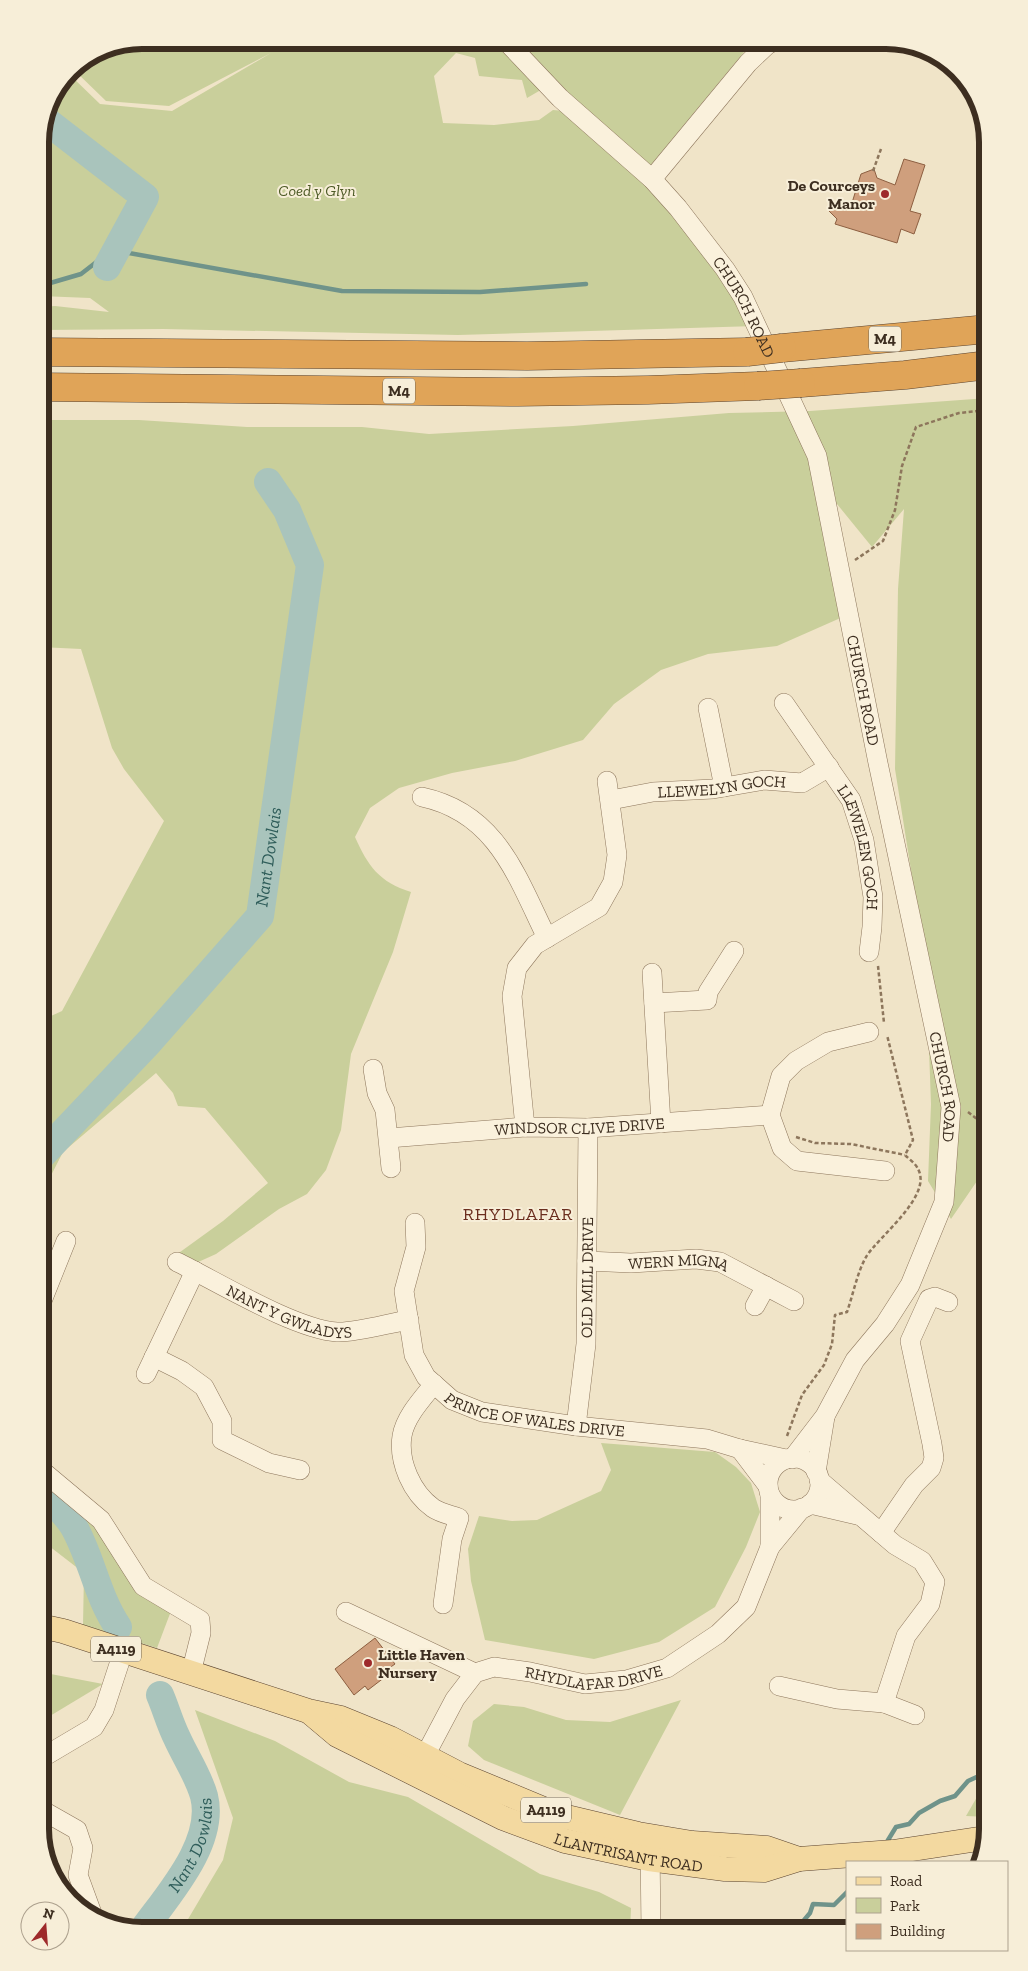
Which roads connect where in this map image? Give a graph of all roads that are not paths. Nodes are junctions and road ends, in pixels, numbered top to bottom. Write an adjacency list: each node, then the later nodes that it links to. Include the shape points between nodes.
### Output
1 (513, 49): 3 (street, CHURCH ROAD, via 560,98)
2 (764, 49): 3 (street, via 748,63)
3 (652, 180): 43 (street, CHURCH ROAD, via 725,269 742,297 817,456 950,1107 941,1211 910,1285 855,1360)
4 (979, 329): 5 (highway, M4, bridge, via 747,352 527,356)
5 (49, 352)
6 (979, 366): 7 (highway, M4, bridge, via 801,383 648,390 518,392)
7 (49, 387)
8 (784, 703): 10 (street, LLEWELEN GOCH)
9 (708, 708): 12 (street)
10 (829, 767): 12 (street, LLEWELYN GOCH, via 802,784 764,780); 17 (street, LLEWELEN GOCH, via 851,800 864,840 873,920)
11 (607, 781): 14 (street)
12 (724, 787): 14 (street, LLEWELYN GOCH, via 653,792)
13 (422, 797): 15 (street, via 443,802 468,815 495,841 509,860)
14 (611, 800): 15 (street, via 617,855 613,882 599,907)
15 (547, 938): 24 (street, via 535,945 517,968 512,996)
16 (734, 951): 19 (street, via 708,992 707,1000)
17 (869, 952)
18 (652, 973): 19 (street)
19 (654, 1003): 22 (street)
20 (869, 1032): 23 (street, via 828,1042 796,1061 781,1076)
21 (373, 1069): 26 (street)
22 (661, 1123): 23 (street, WINDSOR CLIVE DRIVE); 25 (street, WINDSOR CLIVE DRIVE)
23 (773, 1123): 28 (street, via 782,1148 797,1161)
24 (524, 1127): 25 (street, WINDSOR CLIVE DRIVE); 26 (street, WINDSOR CLIVE DRIVE)
25 (588, 1128): 31 (street, OLD MILL DRIVE)
26 (389, 1138): 27 (street)
27 (391, 1168)
28 (885, 1171)
29 (415, 1223): 39 (street, PRINCE OF WALES DRIVE, via 416,1247 404,1291)
30 (66, 1241): 34 (street)
31 (586, 1261): 35 (street, WERN MIGNA, via 631,1263 696,1259 720,1262); 44 (street, OLD MILL DRIVE, via 586,1344)
32 (177, 1262): 33 (street, NANT Y GWLADYS)
33 (194, 1271): 39 (street, NANT Y GWLADYS, via 283,1315 318,1328 338,1332); 40 (street)
34 (49, 1284)
35 (766, 1286): 36 (street, WERN MIGNA); 38 (street)
36 (794, 1301)
37 (948, 1302): 53 (street, via 929,1298 912,1332 911,1350 918,1370 934,1458 931,1468 914,1485)
38 (755, 1306)
39 (408, 1320): 42 (street, PRINCE OF WALES DRIVE, via 414,1355 426,1377)
40 (154, 1357): 41 (street); 47 (street, via 204,1387 222,1421 222,1440 269,1462)
41 (146, 1374)
42 (434, 1384): 44 (street, PRINCE OF WALES DRIVE, via 452,1400 482,1412); 55 (street, via 415,1408 402,1435 402,1460 412,1484 433,1508 459,1518 452,1540)
43 (825, 1416): 46 (street, CHURCH ROAD); 48 (street, CHURCH ROAD)
44 (576, 1426): 45 (street, PRINCE OF WALES DRIVE, via 707,1439)
45 (740, 1449): 46 (street, PRINCE OF WALES DRIVE); 50 (street)
46 (783, 1458): 48 (street, via 804,1460); 50 (street, via 773,1469)
47 (300, 1470)
48 (818, 1476): 51 (street, via 819,1489); 52 (street)
49 (49, 1477): 59 (street, via 101,1520 143,1586 200,1620 201,1633)
50 (769, 1490): 51 (street, via 783,1508 793,1510); 54 (street, RHYDLAFAR DRIVE)
51 (806, 1506): 52 (street); 54 (street, RHYDLAFAR DRIVE)
52 (858, 1515): 53 (street)
53 (881, 1534): 62 (street, via 922,1561 934,1582 930,1604 906,1636)
54 (770, 1547): 60 (street, RHYDLAFAR DRIVE, via 746,1606 718,1634 667,1668 626,1680 585,1684 494,1666)
55 (443, 1604)
56 (346, 1612): 60 (street)
57 (49, 1628): 58 (main road, LLANTRISANT ROAD / A4119)
58 (124, 1652): 59 (main road, LLANTRISANT ROAD / A4119); 64 (street, via 104,1710 94,1727)
59 (191, 1673): 65 (main road, LLANTRISANT ROAD / A4119, via 308,1711 341,1718 390,1738)
60 (475, 1673): 65 (street, via 455,1699)
61 (779, 1686): 62 (street, via 837,1699)
62 (884, 1703): 63 (street)
63 (916, 1715)
64 (49, 1754)
65 (419, 1765): 68 (main road, LLANTRISANT ROAD / A4119, via 503,1818 564,1841)
66 (49, 1814): 69 (street, via 77,1830 83,1848 78,1875)
67 (978, 1839): 68 (main road, LLANTRISANT ROAD / A4119, via 893,1852 798,1859 764,1870 725,1869)
68 (650, 1848): 70 (street)
69 (89, 1906)
70 (651, 1922)

